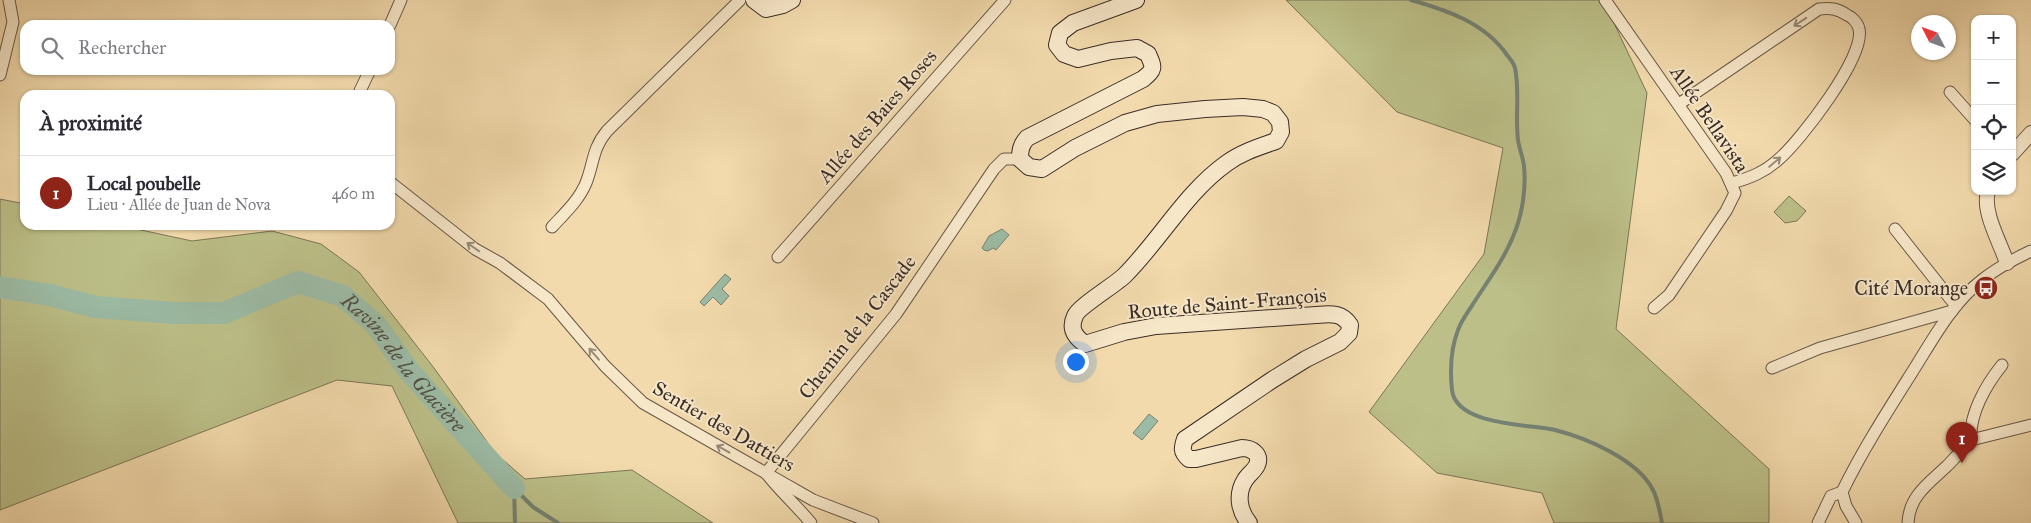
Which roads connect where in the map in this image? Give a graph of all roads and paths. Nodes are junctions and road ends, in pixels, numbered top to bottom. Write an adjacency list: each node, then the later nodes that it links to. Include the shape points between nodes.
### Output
1 (9, 0): 10 (street, via 13,22)
2 (401, 0): 9 (street)
3 (740, 0): 22 (street, via 606,132 595,150 587,181 577,200)
4 (754, 0): 5 (main road, via 766,9)
5 (792, 0)
6 (1005, 0): 25 (street, Allée des Baies Roses)
7 (1136, 0): 18 (main road, via 1074,23 1060,32 1057,45 1064,54 1078,59 1137,48 1148,54 1153,66 1151,72 1027,138 1020,150)
8 (1604, 0): 14 (street, Allée Bellavista)
9 (392, 20)
10 (0, 75)
11 (368, 75): 12 (street)
12 (360, 90)
13 (1950, 92): 15 (street)
14 (1679, 104): 19 (street, Allée Bellavista); 19 (street, one-way to 14, via 1752,177 1772,165 1810,125 1853,57 1860,37 1859,28 1852,18 1839,10 1819,10)
15 (1971, 116)
16 (2031, 133): 17 (street)
17 (2016, 150)
18 (1020, 159): 33 (street, Chemin de la Cascade, via 1004,160 994,168 896,314); 37 (main road, Route de Saint-François, via 1029,167 1042,169 1075,148 1125,124 1157,114 1242,107 1264,109 1273,113 1280,122 1281,132 1276,141 1227,163 1198,190 1124,275 1076,313 1071,325 1075,337 1085,344 1156,326 1336,314 1344,317 1350,325 1349,333 1340,342 1272,380 1185,439 1182,448 1189,459 1242,448 1255,452 1257,464 1244,481 1240,494 1242,514)
19 (1732, 183): 27 (street, Allée Bellavista, via 1735,194 1726,211 1669,295)
20 (395, 186): 33 (street, Sentier des Dattiers, one-way to 20, via 643,403 605,366 548,299 500,263 475,249)
21 (1988, 195): 26 (street, via 1990,219)
22 (552, 227)
23 (1895, 229): 28 (street)
24 (2031, 251): 26 (street)
25 (778, 257)
26 (2006, 263): 28 (street, via 1981,281)
27 (1654, 308)
28 (1954, 308): 30 (street, via 1820,348); 34 (street, via 1885,416)
29 (2002, 365): 32 (street, via 1985,389 1971,426)
30 (1772, 368)
31 (2031, 426): 32 (street)
32 (1971, 440): 40 (street, via 1919,492 1909,511)
33 (766, 473): 35 (street); 36 (street, Sentier des Dattiers, via 813,500)
34 (1842, 492): 38 (street, via 1831,496); 39 (street)
35 (810, 523)
36 (873, 523)
37 (1250, 523)
38 (1818, 523)
39 (1856, 523)
40 (1908, 523)

